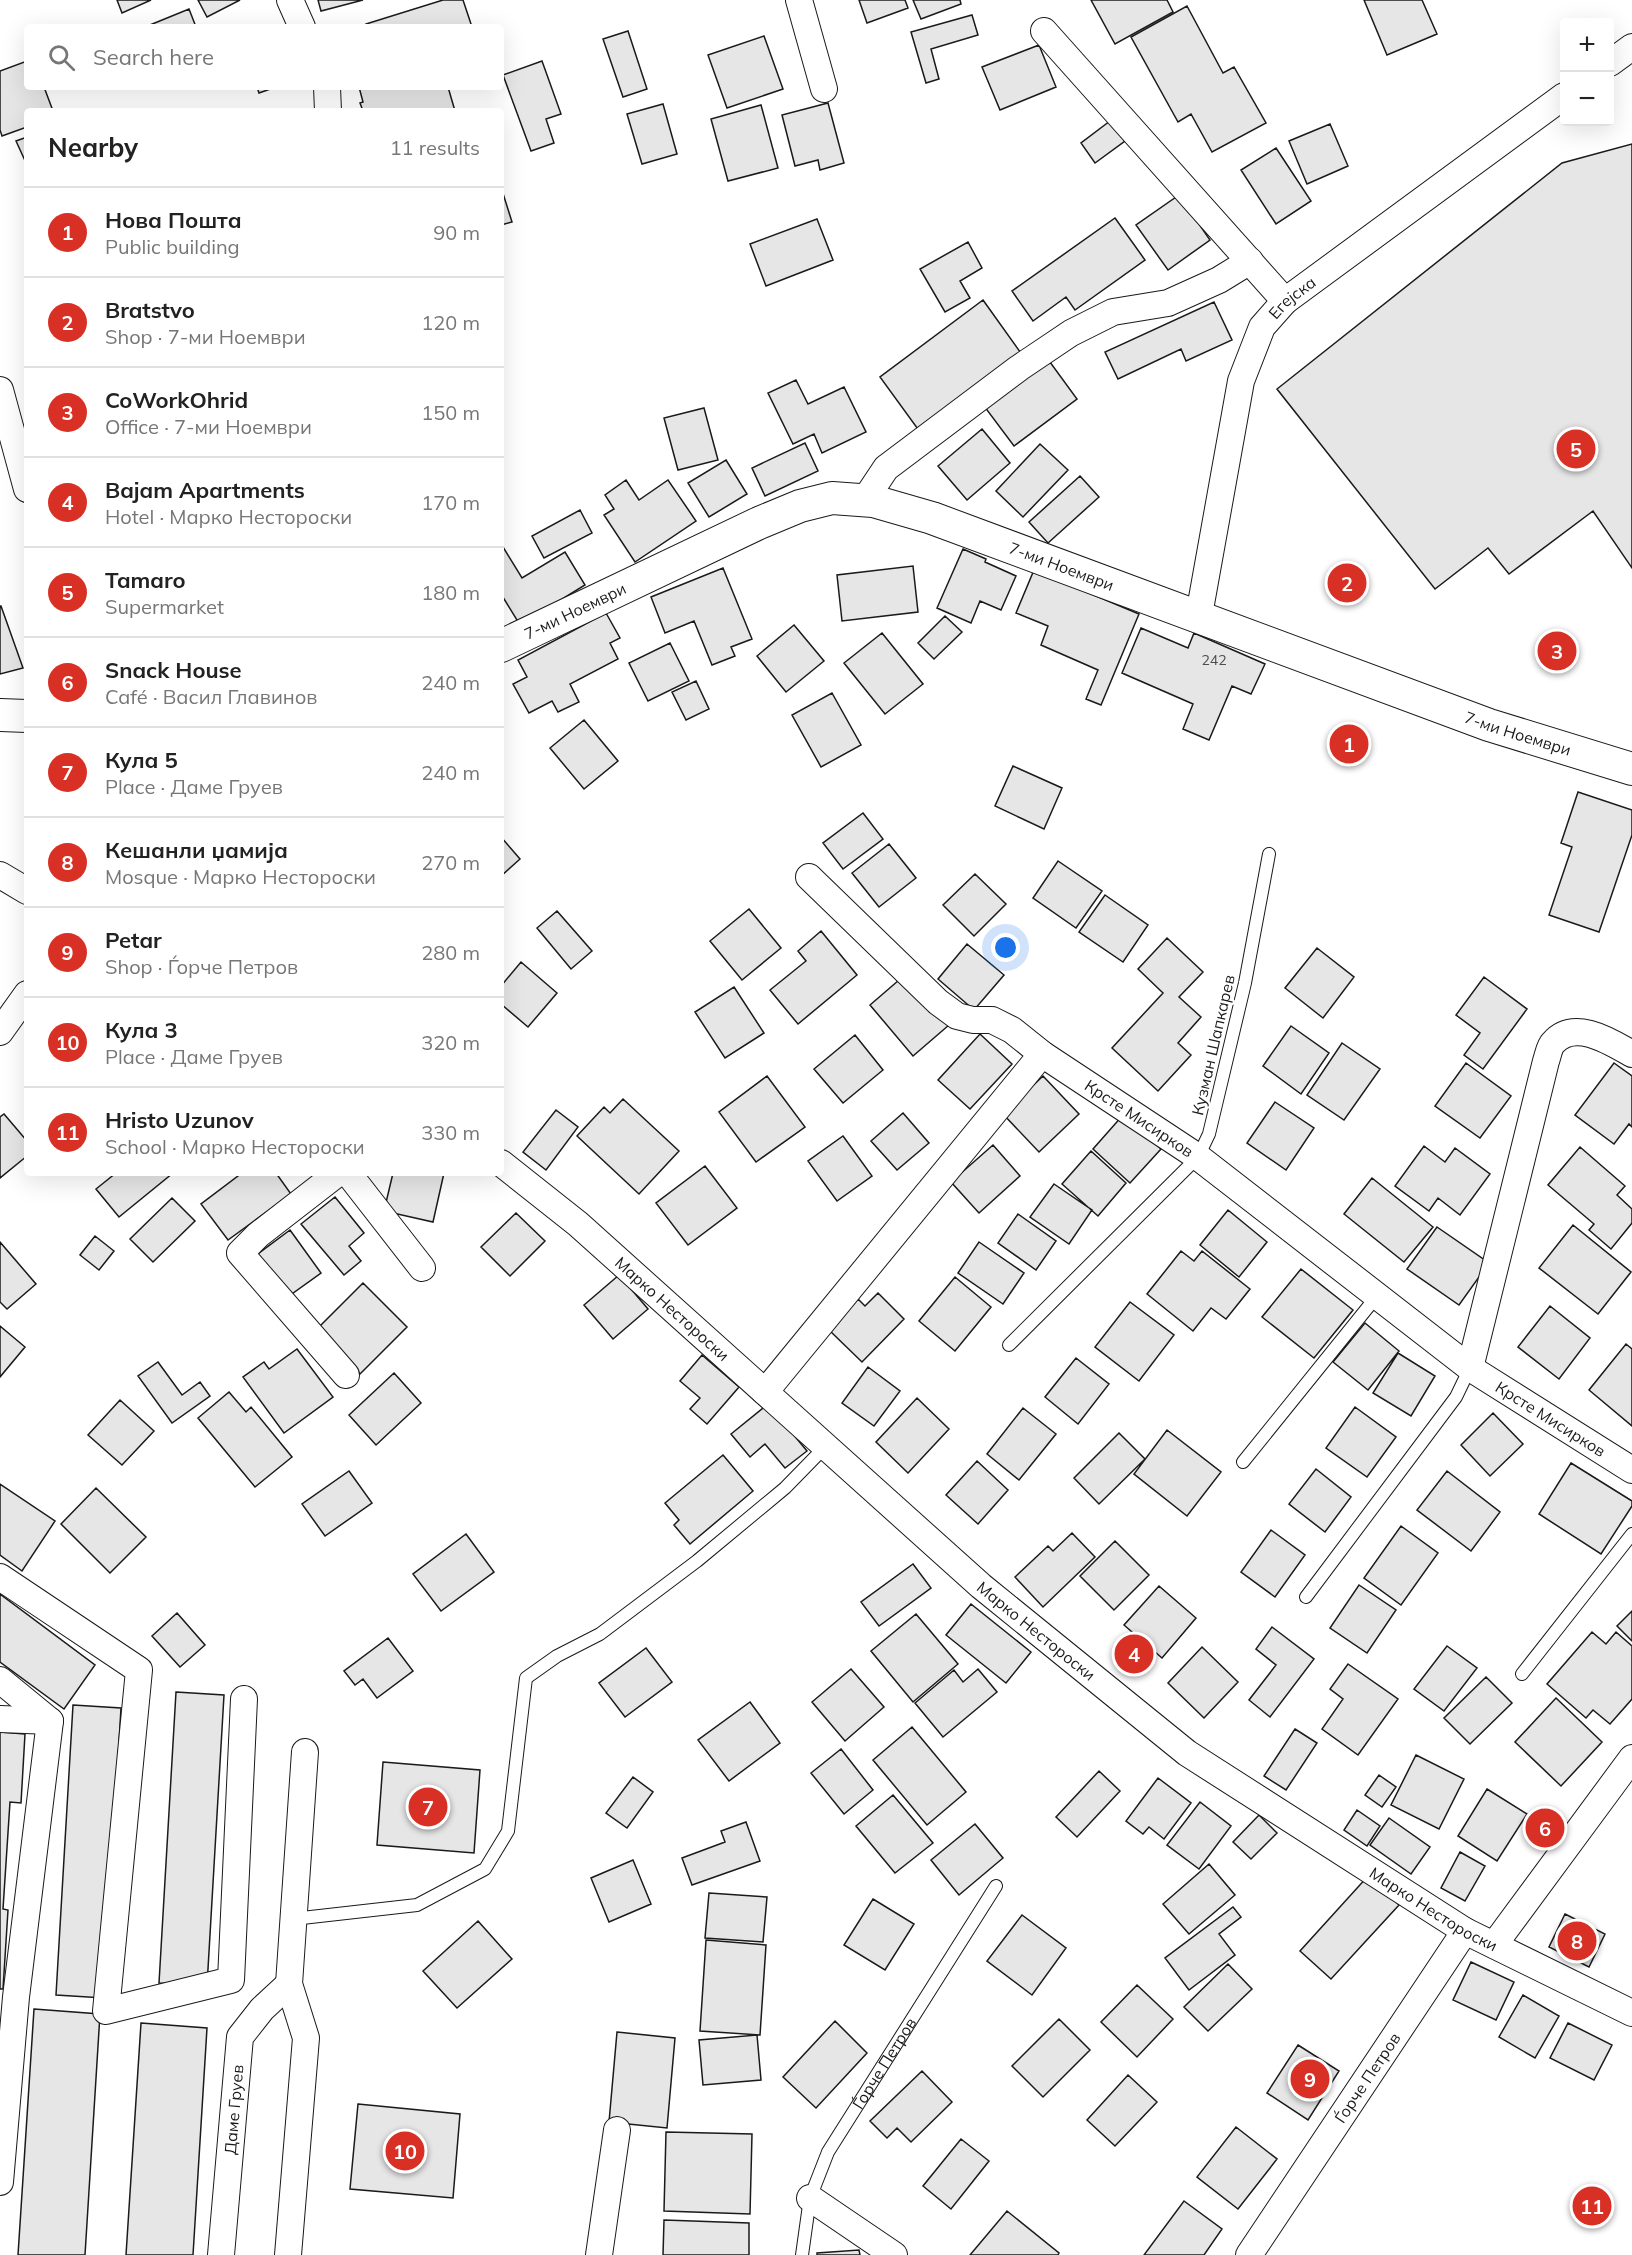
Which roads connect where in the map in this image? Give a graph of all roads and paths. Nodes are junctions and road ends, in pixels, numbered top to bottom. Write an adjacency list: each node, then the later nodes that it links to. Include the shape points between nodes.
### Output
1 (290, 0): 3 (street)
2 (799, 0): 7 (street)
3 (301, 24)
4 (1044, 31): 11 (street)
5 (1632, 47): 6 (street)
6 (1614, 60)
7 (824, 89)
8 (327, 90): 10 (street)
9 (1560, 99): 12 (street, Егејска)
10 (328, 108)
11 (1250, 261): 12 (street); 15 (street, via 1168,303 1113,312 1071,333 886,468)
12 (1285, 301): 16 (street, Егејска, via 1262,327 1241,381)
13 (0, 390): 14 (street)
14 (24, 478)
15 (864, 501): 16 (street, 7-ми Ноември, via 932,518); 17 (street, 7-ми Ноември, via 832,498 800,506)
16 (1199, 615): 20 (street, 7-ми Ноември, via 1489,725)
17 (504, 645)
18 (0, 715): 19 (street)
19 (24, 716)
20 (1632, 769)
21 (1269, 854): 29 (lane, Кузман Шапкарев, via 1245,983 1209,1134)
22 (0, 875): 24 (street)
23 (809, 877): 27 (street, Крсте Мисирков, via 938,1002 957,1016 992,1020)
24 (24, 889)
25 (24, 998): 26 (street)
26 (0, 1032)
27 (1042, 1054): 29 (street, Крсте Мисирков); 38 (street)
28 (1632, 1054): 36 (street, via 1586,1032 1567,1034 1552,1043)
29 (1198, 1158): 34 (street, Крсте Мисирков); 35 (lane, Кузман Шапкарев)
30 (504, 1165): 38 (street, Марко Нестороски, via 578,1224)
31 (334, 1176): 37 (street, via 240,1253)
32 (350, 1176): 33 (street)
33 (422, 1268)
34 (1377, 1296): 36 (street, Крсте Мисирков); 40 (lane)
35 (1009, 1345)
36 (1470, 1368): 41 (street, Крсте Мисирков); 44 (lane, via 1456,1397)
37 (346, 1375)
38 (765, 1392): 39 (street, Марко Нестороски)
39 (826, 1446): 53 (lane, via 784,1488 697,1561 600,1634 557,1656 526,1678 508,1831 485,1869 417,1905); 54 (street, Марко Нестороски, via 981,1586 1187,1753)
40 (1243, 1462)
41 (1632, 1470)
42 (1632, 1534): 45 (lane)
43 (0, 1577): 47 (street, via 139,1670 106,2011 231,1980)
44 (1306, 1596)
45 (1522, 1674)
46 (0, 1680): 49 (street)
47 (244, 1698)
48 (0, 1719): 49 (street)
49 (50, 1721): 57 (street)
50 (305, 1752): 53 (street)
51 (1632, 1758): 55 (street)
52 (996, 1886): 61 (lane, Ѓорче Петров, via 828,2152)
53 (293, 1919): 56 (street)
54 (1465, 1930): 55 (street, Марко Нестороски); 67 (street, Ѓорче Петров)
55 (1494, 1944): 58 (street, Марко Нестороски)
56 (289, 1984): 62 (street, Даме Груев, via 240,2037); 63 (street, via 306,2038)
57 (8, 1996): 60 (street)
58 (1632, 2013)
59 (617, 2130): 64 (street)
60 (0, 2182)
61 (810, 2198): 65 (lane, Ѓорче Петров); 66 (street)
62 (221, 2255)
63 (288, 2255)
64 (599, 2255)
65 (802, 2255)
66 (894, 2255)
67 (1248, 2255)

